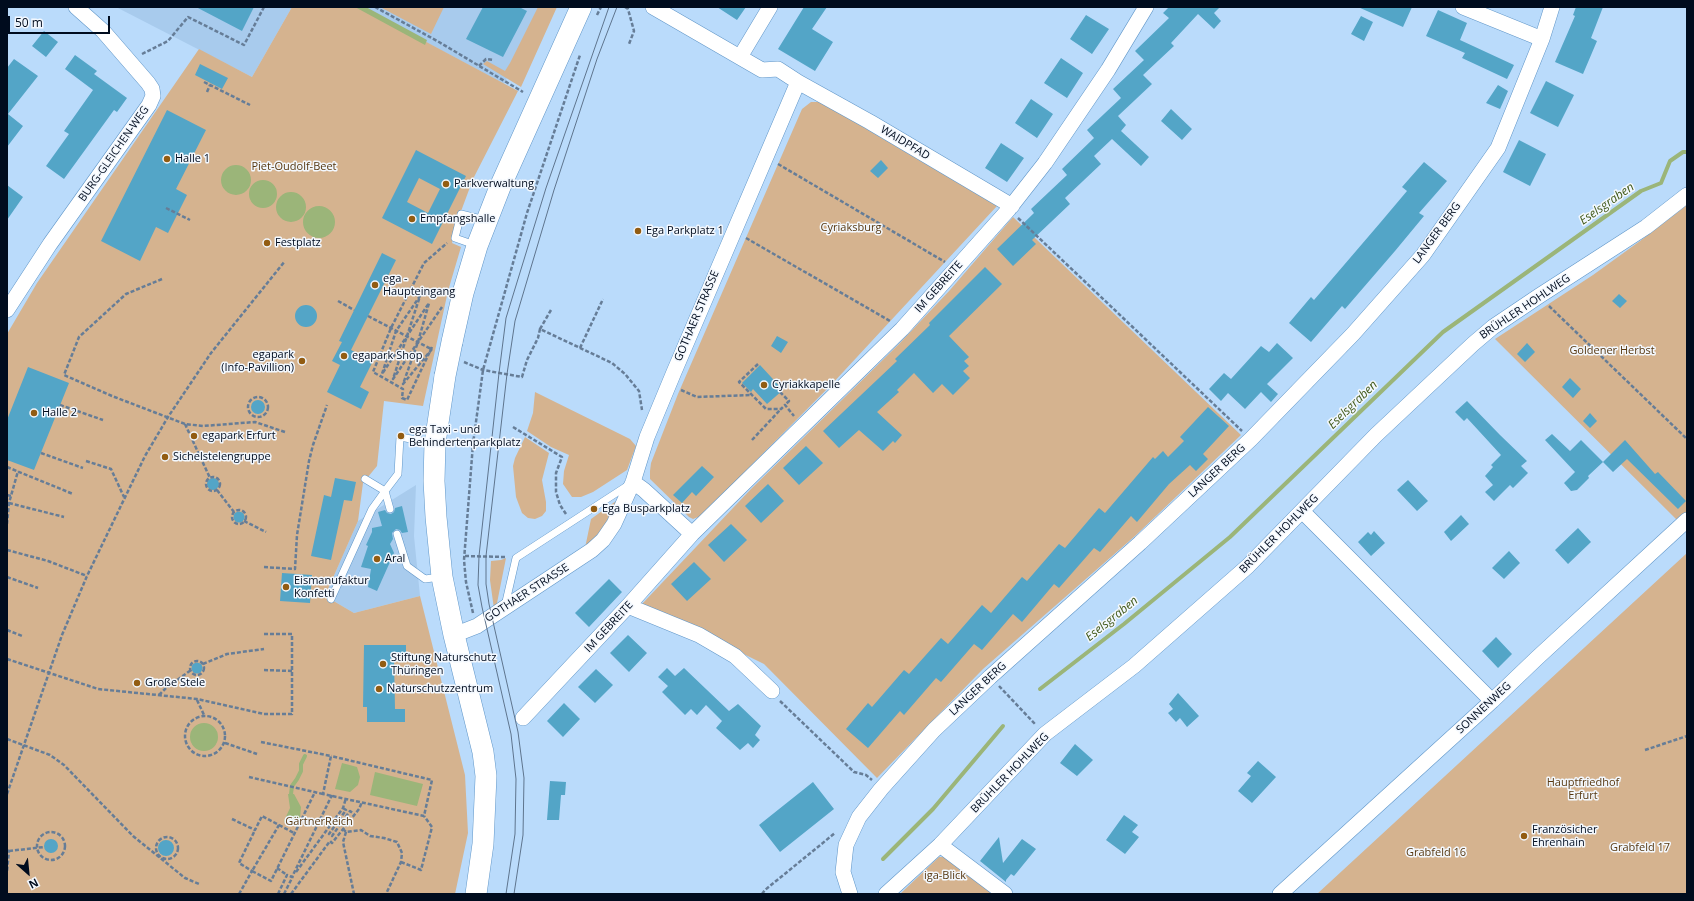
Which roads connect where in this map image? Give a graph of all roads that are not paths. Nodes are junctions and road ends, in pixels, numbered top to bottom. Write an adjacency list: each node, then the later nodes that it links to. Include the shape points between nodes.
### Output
1 (76, 7): 15 (street, BURG-GLEICHEN-WEG, via 103,31 129,61 148,83 153,96 150,105 50,244)
2 (652, 7): 9 (street)
3 (770, 7): 9 (street)
4 (1146, 7): 12 (street, IM GEBREITE, via 1108,70 1049,157)
5 (1463, 7): 8 (street)
6 (1552, 7): 8 (street, LANGER BERG)
7 (589, 13): 13 (main road, via 513,158)
8 (1542, 39): 35 (street, LANGER BERG, via 1498,148 1423,255 1353,334 1251,440 990,677 934,730 880,789 859,817 846,845 843,872)
9 (740, 57): 10 (street, via 762,70 778,69)
10 (798, 82): 12 (street, WAIDPFAD, via 870,122); 18 (street, GOTHAER STRASSE, via 647,437)
11 (1687, 195): 21 (street, BRÜHLER HOHLWEG, via 1640,231 1539,296 1473,344 1376,435)
12 (1010, 207): 24 (street, IM GEBREITE, via 902,329)
13 (488, 221): 14 (main road); 14 (lane, via 461,214 455,238)
14 (477, 246): 16 (main road, bridge, via 445,349 445,376)
15 (7, 310)
16 (435, 443): 19 (lane, via 400,437 398,474); 25 (main road)
17 (365, 479): 19 (lane)
18 (633, 482): 24 (street); 28 (street, GOTHAER STRASSE, via 614,524 592,550); 28 (lane, via 516,558)
19 (385, 491): 20 (lane); 26 (lane, via 372,509)
20 (390, 509)
21 (1302, 511): 31 (street); 33 (street, BRÜHLER HOHLWEG, via 1248,566 1140,661 1045,734)
22 (1687, 520): 31 (street, SONNENWEG)
23 (397, 534): 25 (lane, via 407,566)
24 (692, 534): 27 (street, IM GEBREITE)
25 (433, 578): 29 (main road)
26 (330, 599)
27 (628, 606): 30 (street, via 698,635 735,656); 32 (street, IM GEBREITE)
28 (504, 608): 29 (street, GOTHAER STRASSE, via 477,626)
29 (454, 634): 34 (main road, via 482,746 486,776 483,844)
30 (772, 691)
31 (1492, 701): 38 (street, SONNENWEG)
32 (524, 718)
33 (940, 845): 36 (street, BRÜHLER HOHLWEG); 37 (street)
34 (476, 894)
35 (850, 894)
36 (886, 894)
37 (1005, 894)
38 (1280, 894)

